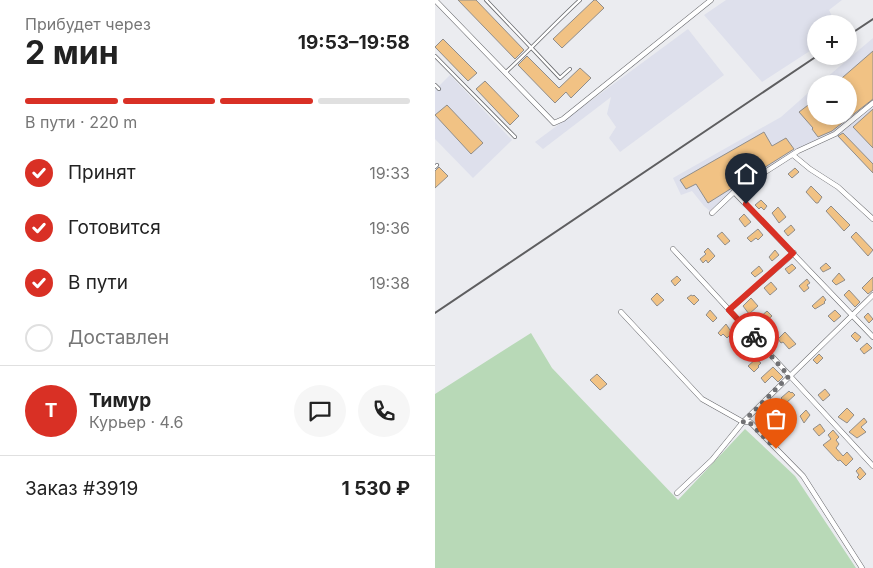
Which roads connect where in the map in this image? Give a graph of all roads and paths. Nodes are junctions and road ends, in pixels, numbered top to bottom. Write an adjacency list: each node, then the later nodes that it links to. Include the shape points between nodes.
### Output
1 (435, 0): 8 (street)
2 (486, 0): 5 (lane)
3 (579, 0): 5 (lane)
4 (711, 0): 8 (street, via 554,123)
5 (532, 49): 7 (lane, via 560,78); 8 (lane)
6 (435, 56): 12 (lane)
7 (570, 69)
8 (506, 72)
9 (435, 86): 10 (lane)
10 (439, 89)
11 (873, 103): 13 (street, via 835,134)
12 (515, 137)
13 (793, 155): 14 (street); 16 (street, via 838,186)
14 (734, 192): 15 (street); 18 (street)
15 (712, 213)
16 (873, 219)
17 (673, 248): 20 (street)
18 (793, 253): 20 (street); 22 (street)
19 (873, 295): 22 (street)
20 (729, 310): 24 (street)
21 (621, 312): 25 (street, via 702,399)
22 (852, 315): 23 (street); 24 (street)
23 (873, 337)
24 (789, 376): 25 (street); 26 (street)
25 (743, 422): 27 (street, via 712,460); 28 (street, via 749,422 803,476)
26 (873, 466)
27 (677, 493)
28 (862, 568)

